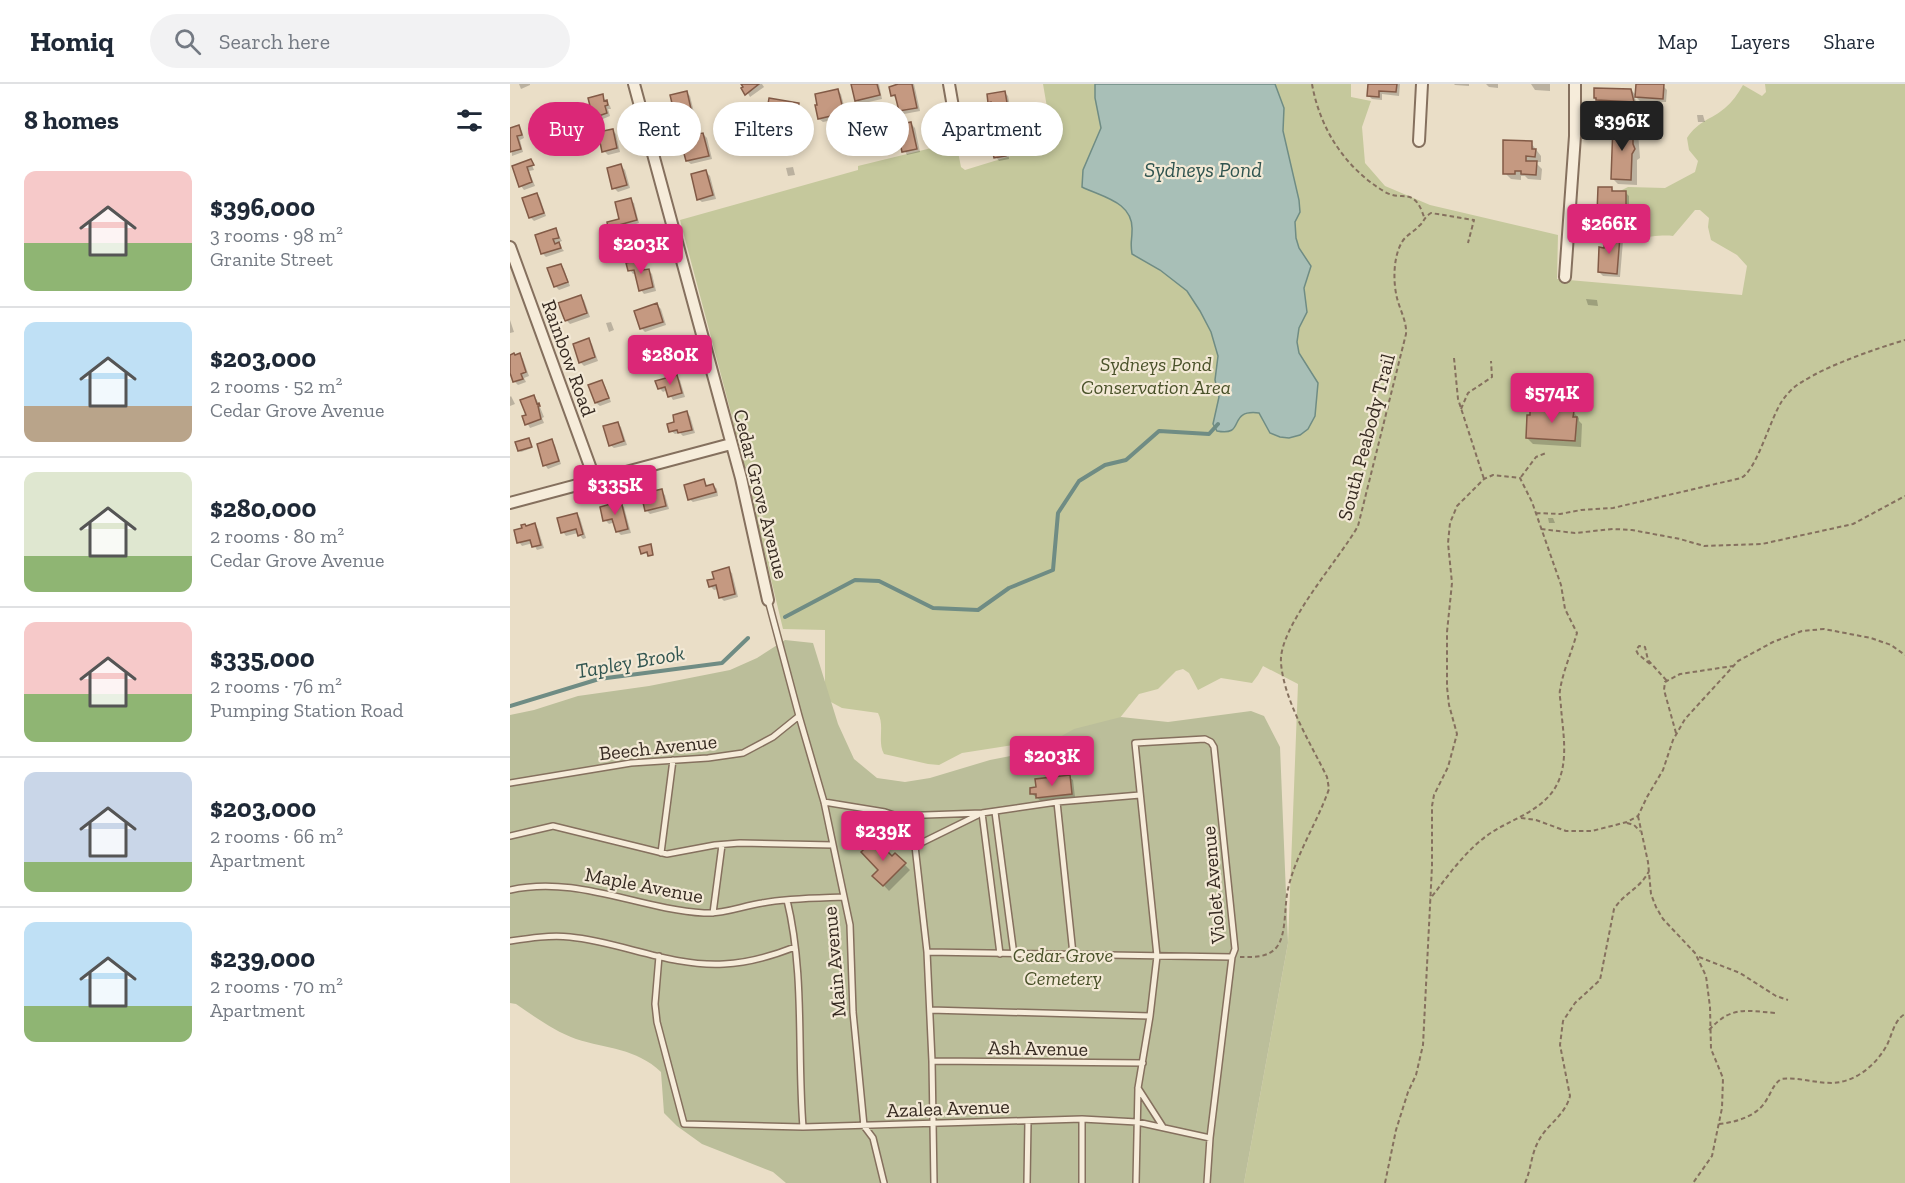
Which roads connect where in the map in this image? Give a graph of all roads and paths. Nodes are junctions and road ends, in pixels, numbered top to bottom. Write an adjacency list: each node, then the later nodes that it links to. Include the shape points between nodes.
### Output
1 (634, 84): 16 (street, Cedar Grove Avenue)
2 (949, 84): 6 (street)
3 (1312, 84): 8 (path, via 1318,112 1334,143 1352,165 1391,195 1413,199)
4 (1422, 84): 7 (street)
5 (1575, 84): 11 (street)
6 (952, 102)
7 (1419, 141)
8 (1424, 218): 9 (path, via 1431,213 1474,220); 64 (path, South Peabody Trail, via 1403,241 1396,262 1396,291 1406,334 1358,526 1293,622 1281,655 1293,705 1329,789 1293,872 1281,938 1275,949 1264,956)
9 (1468, 243)
10 (510, 247): 20 (street, Rainbow Road)
11 (1565, 277)
12 (1905, 340): 23 (path, via 1825,370 1796,386 1779,407 1758,454 1741,478 1613,508)
13 (1454, 358): 15 (path)
14 (1491, 361): 15 (path, via 1492,378 1468,393)
15 (1461, 411): 19 (path)
16 (731, 444): 20 (street); 25 (street, Cedar Grove Avenue)
17 (1546, 453): 18 (path, via 1536,457)
18 (1520, 478): 19 (path, via 1493,475); 23 (path)
19 (1484, 479): 52 (path, via 1457,506 1449,531 1452,583 1447,687 1457,734 1432,806)
20 (595, 480): 22 (street)
21 (1905, 496): 24 (path, via 1853,524 1762,544 1704,546 1632,530 1575,533)
22 (510, 503)
23 (1536, 513): 24 (path)
24 (1541, 529): 41 (path, via 1561,585 1565,609 1577,633 1560,690 1564,747 1559,779 1546,800)
25 (768, 600): 30 (lane, Main Avenue)
26 (1905, 655): 28 (path, via 1871,638 1814,629 1773,642)
27 (1650, 664): 27 (path, via 1638,654 1639,646 1645,647); 29 (path)
28 (1733, 666): 29 (path, via 1680,674); 31 (path)
29 (1666, 681): 31 (path, via 1664,690)
30 (799, 716): 32 (lane, Beech Avenue, via 773,737 742,753); 35 (lane, Main Avenue)
31 (1677, 733): 40 (path, via 1663,770)
32 (673, 760): 33 (lane, Beech Avenue); 48 (lane)
33 (510, 783)
34 (1140, 795): 36 (lane); 62 (lane); 64 (lane, Violet Avenue, via 1135,743 1205,739 1211,742 1235,938)
35 (824, 802): 39 (lane); 46 (lane, Main Avenue)
36 (1057, 802): 37 (lane); 59 (lane)
37 (995, 812): 38 (lane); 60 (lane)
38 (982, 813): 39 (lane); 47 (lane); 58 (lane)
39 (897, 816): 47 (lane, via 907,825)
40 (1638, 816): 42 (path); 43 (path)
41 (1519, 818): 42 (path, via 1566,831 1592,831); 52 (path, via 1475,846)
42 (1622, 824): 43 (path, via 1634,825)
43 (1640, 832): 49 (path)
44 (510, 836): 48 (lane, via 553,826)
45 (722, 845): 46 (lane); 48 (lane); 54 (lane)
46 (832, 845): 51 (lane, Main Avenue)
47 (915, 846): 57 (lane)
48 (661, 853)
49 (1649, 871): 63 (path, via 1651,894 1659,912); 90 (path, via 1614,909 1600,980 1575,1003 1563,1022 1560,1045 1570,1096 1564,1110 1539,1140)
50 (510, 890): 54 (lane, Maple Avenue, via 540,885 572,887 660,907)
51 (844, 897): 53 (lane, Maple Avenue); 79 (lane, Main Avenue, via 852,949)
52 (1430, 899): 89 (path, via 1423,1045 1396,1130)
53 (788, 900): 54 (lane, Maple Avenue); 56 (lane)
54 (713, 913)
55 (510, 941): 61 (lane, via 569,937)
56 (795, 947): 61 (lane, via 754,960 722,964); 80 (lane)
57 (927, 952): 58 (lane); 66 (lane)
58 (1000, 954): 60 (lane)
59 (1073, 954): 60 (lane); 62 (lane)
60 (1014, 955)
61 (659, 956): 80 (lane, Azalea Avenue, via 657,1022 684,1124)
62 (1157, 956): 64 (lane); 69 (lane)
63 (1696, 956): 65 (path, via 1740,973); 70 (path, via 1706,976)
64 (1232, 957): 82 (lane, Violet Avenue)
65 (1788, 1000)
66 (930, 1010): 69 (lane); 71 (lane)
67 (1776, 1013): 70 (path, via 1732,1012)
68 (1905, 1014): 78 (path, via 1898,1019 1876,1063 1865,1072 1834,1083 1781,1079 1751,1115)
69 (1150, 1016): 72 (lane)
70 (1710, 1030): 78 (path, via 1713,1059 1724,1084)
71 (932, 1061): 72 (lane, Ash Avenue); 76 (lane)
72 (1143, 1063): 73 (lane)
73 (1138, 1088): 77 (lane); 81 (lane)
74 (1082, 1119): 75 (lane, Azalea Avenue); 77 (lane, Azalea Avenue); 86 (lane)
75 (1028, 1121): 76 (lane, Azalea Avenue); 85 (lane)
76 (933, 1122): 79 (lane, Azalea Avenue); 84 (lane)
77 (1137, 1122): 81 (lane, Azalea Avenue); 87 (lane)
78 (1719, 1124): 91 (path, via 1712,1156)
79 (864, 1126): 80 (lane, Azalea Avenue); 83 (lane, Main Avenue, via 873,1138)
80 (803, 1127)
81 (1163, 1127): 82 (lane, Azalea Avenue)
82 (1210, 1138): 88 (lane, Violet Avenue)
83 (884, 1183)
84 (934, 1183)
85 (1027, 1183)
86 (1082, 1183)
87 (1136, 1183)
88 (1207, 1183)
89 (1385, 1183)
90 (1525, 1183)
91 (1692, 1183)

